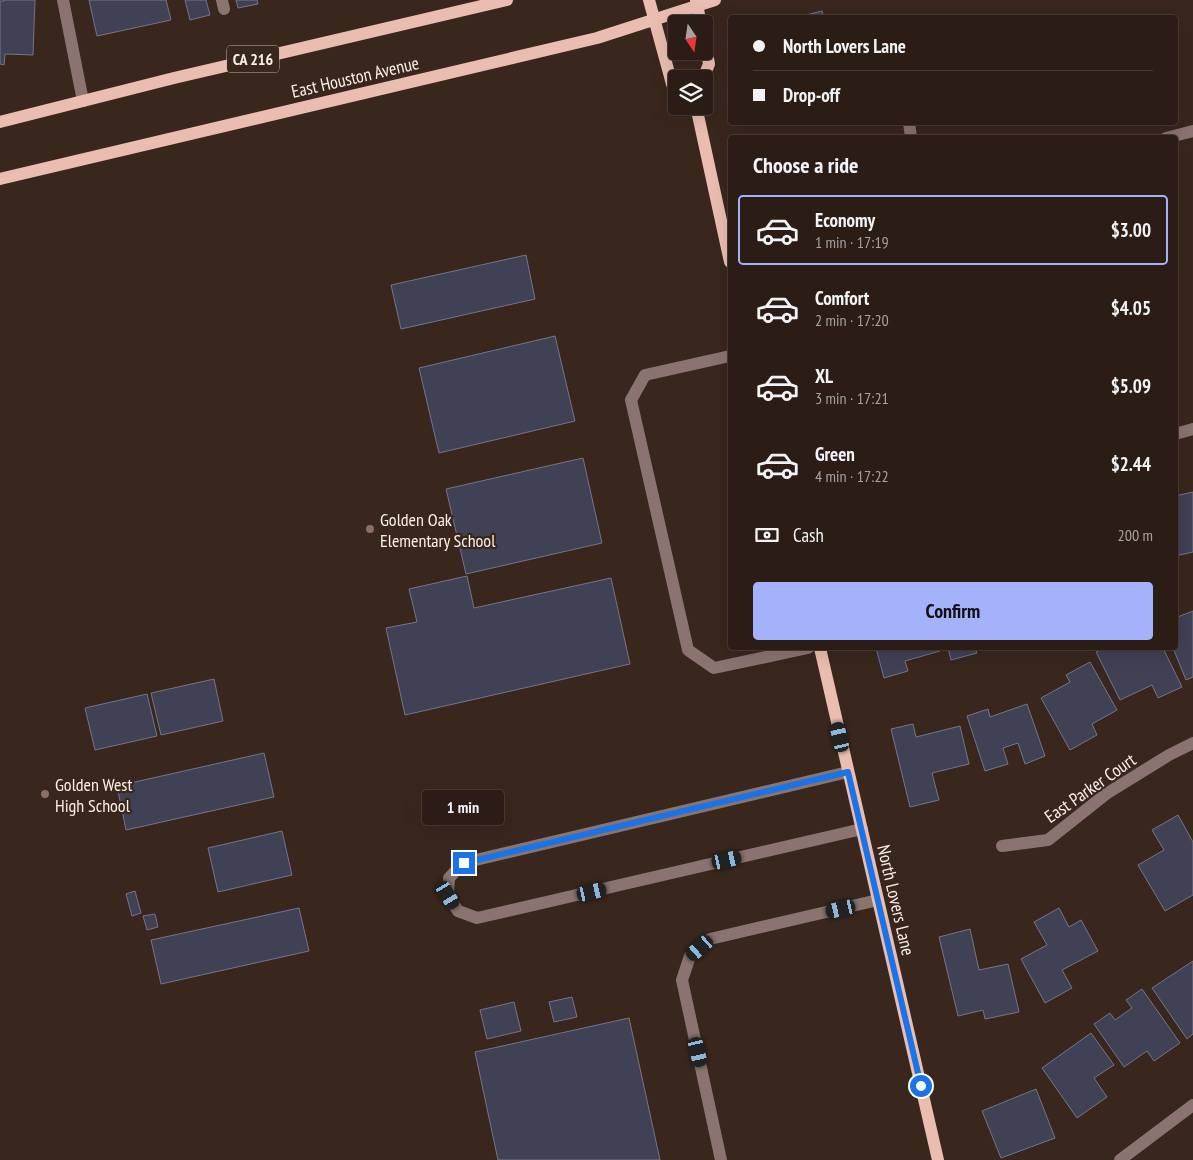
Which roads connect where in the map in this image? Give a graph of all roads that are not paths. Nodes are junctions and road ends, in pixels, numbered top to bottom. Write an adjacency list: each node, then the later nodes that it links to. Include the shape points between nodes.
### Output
1 (63, 0): 8 (street)
2 (507, 0): 8 (main road, CA 216)
3 (649, 0): 6 (main road)
4 (715, 0): 5 (main road, East Houston Avenue)
5 (696, 3): 6 (main road, East Houston Avenue)
6 (654, 20): 7 (main road); 13 (main road, East Houston Avenue, via 597,38)
7 (668, 70)
8 (83, 101): 10 (main road, CA 216)
9 (698, 115): 14 (main road)
10 (0, 122)
11 (1193, 131): 12 (street)
12 (1178, 135)
13 (0, 178)
14 (728, 253)
15 (728, 356): 18 (street, via 645,375 631,400 688,650 714,668)
16 (1193, 429): 17 (street)
17 (1178, 433)
18 (799, 650)
19 (820, 650): 21 (main road, North Lovers Lane)
20 (1193, 743): 23 (street, East Parker Court, via 1106,794 1048,840)
21 (848, 772): 22 (main road, North Lovers Lane); 22 (street, via 464,863 449,878 448,895 458,911 476,918)
22 (862, 829): 24 (main road, North Lovers Lane)
23 (1002, 846)
24 (878, 900): 26 (street, via 710,939 690,956 682,980); 27 (main road, North Lovers Lane)
25 (1193, 1105): 28 (street)
26 (721, 1160)
27 (938, 1160)
28 (1120, 1160)

